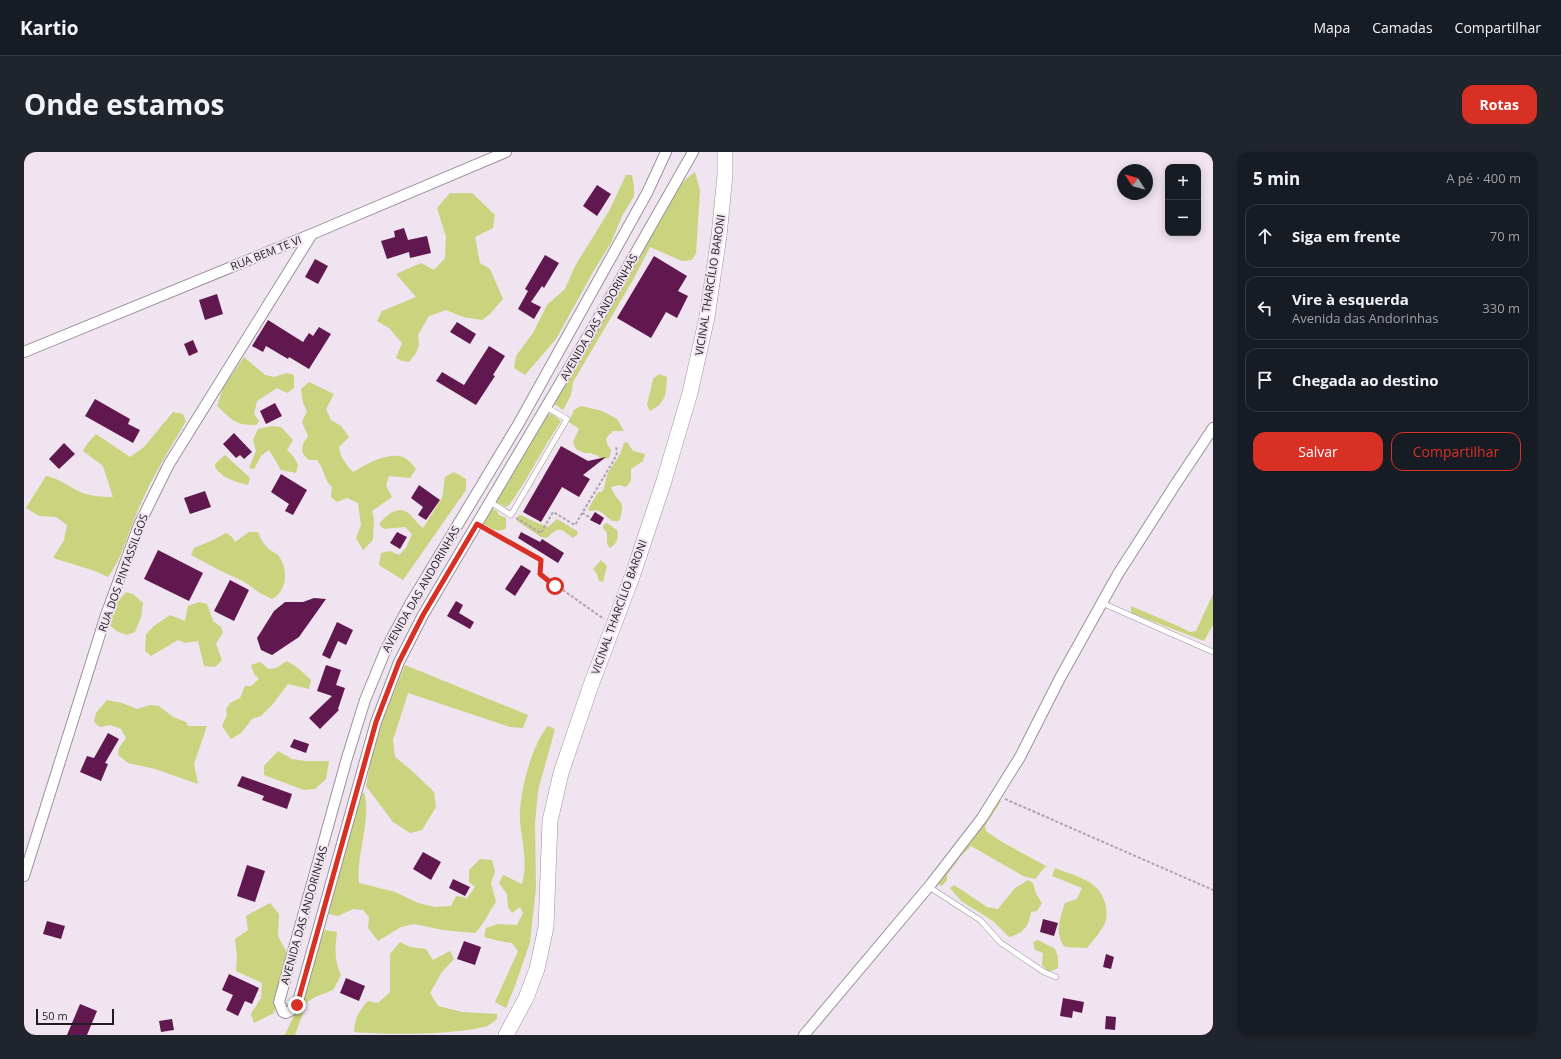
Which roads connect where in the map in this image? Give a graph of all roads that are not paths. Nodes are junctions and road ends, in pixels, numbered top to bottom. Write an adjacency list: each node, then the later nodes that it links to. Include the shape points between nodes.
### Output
1 (506, 152): 7 (street, RUA BEM TE VI)
2 (666, 152): 11 (street, AVENIDA DAS ANDORINHAS, via 647,193 519,423 410,604 386,649 365,700 347,758 279,1002 282,1012 286,1013 297,1005 376,722 399,662 423,615)
3 (693, 152): 9 (street, AVENIDA DAS ANDORINHAS)
4 (714, 152): 6 (main road)
5 (725, 152): 6 (main road, VICINAL THARCÍLIO BARONI)
6 (725, 175): 17 (main road, VICINAL THARCÍLIO BARONI, via 720,236 690,393 633,574 561,773 550,822 546,927 537,969 526,998)
7 (312, 234): 8 (street, RUA BEM TE VI); 14 (street, RUA DOS PINTASSILGOS, via 169,464 139,525 106,616)
8 (24, 352)
9 (546, 406): 11 (street, AVENIDA DAS ANDORINHAS); 11 (lane, via 567,419 511,515)
10 (1213, 428): 12 (street, via 1143,534)
11 (490, 502)
12 (1102, 603): 13 (lane); 15 (street, via 1020,757 982,818)
13 (1213, 652)
14 (24, 876)
15 (929, 887): 16 (lane, via 980,920 1001,943); 18 (street)
16 (1056, 978)
17 (506, 1035)
18 (804, 1035)

